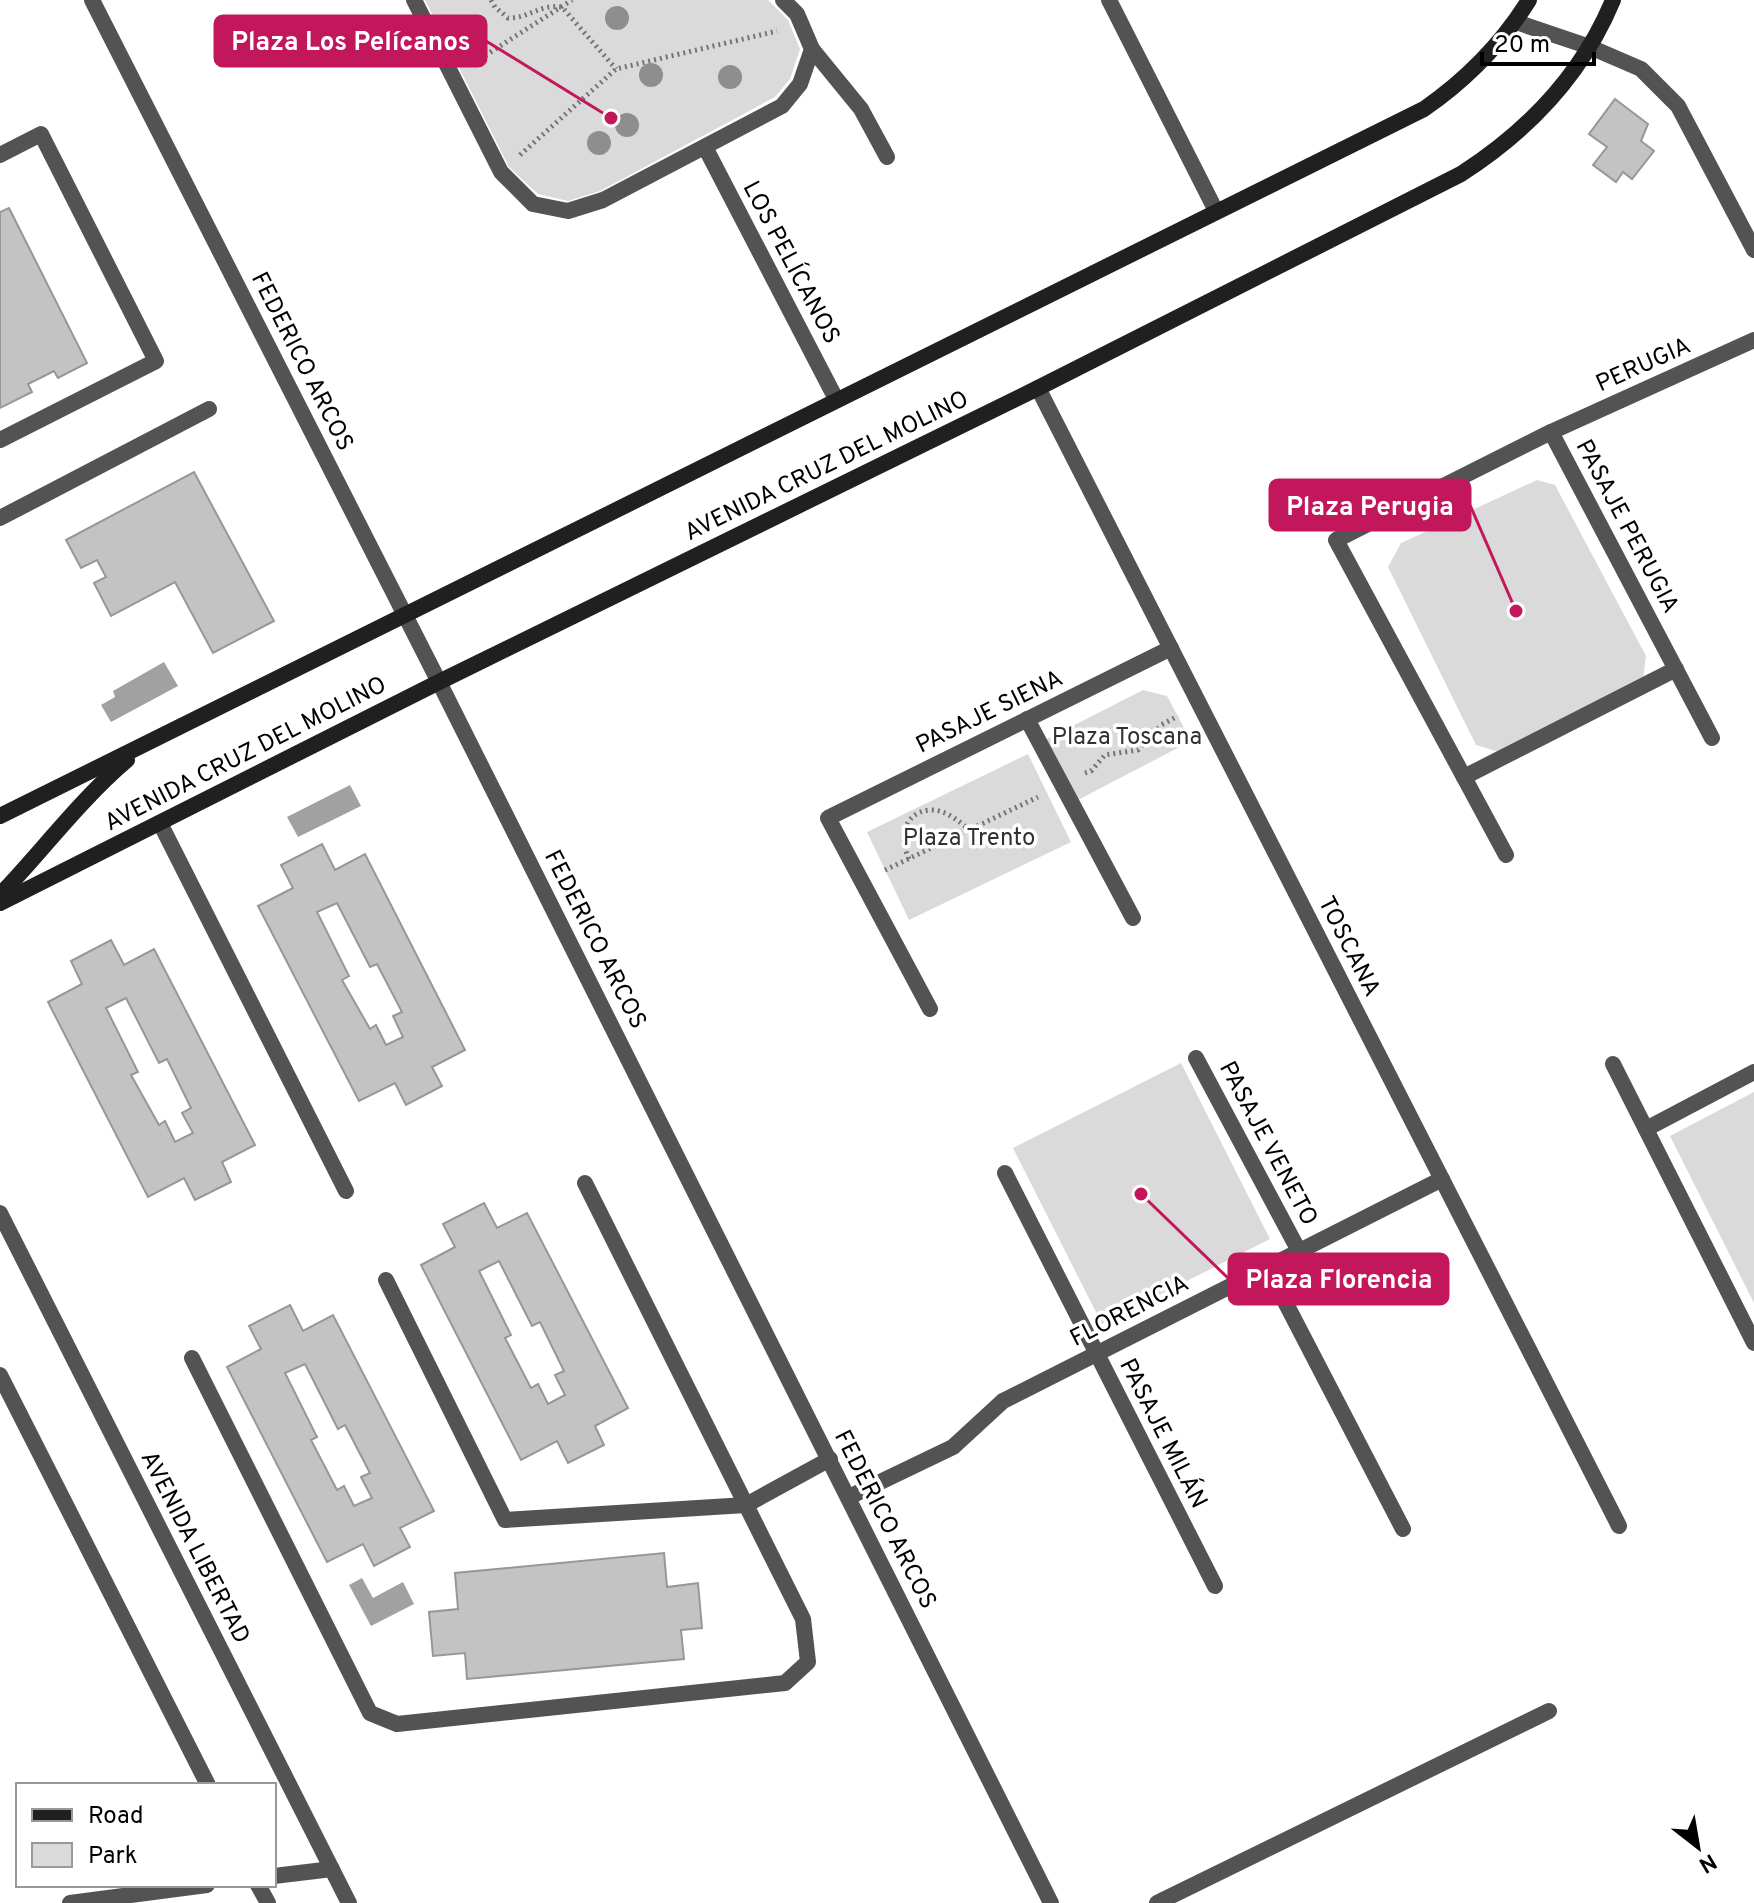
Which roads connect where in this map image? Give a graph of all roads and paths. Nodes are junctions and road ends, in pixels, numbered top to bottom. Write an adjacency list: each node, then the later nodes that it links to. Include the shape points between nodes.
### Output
1 (92, 0): 30 (street, FEDERICO ARCOS)
2 (414, 0): 16 (street)
3 (491, 0): 9 (path, via 508,18 520,18)
4 (572, 0): 10 (path)
5 (783, 0): 12 (street)
6 (1109, 0): 21 (street)
7 (1529, 0): 11 (street, AVENIDA CRUZ DEL MOLINO)
8 (1613, 0): 13 (street, AVENIDA CRUZ DEL MOLINO)
9 (548, 3): 10 (path)
10 (562, 7): 15 (path); 16 (path)
11 (1516, 22): 13 (street); 21 (street, AVENIDA CRUZ DEL MOLINO, via 1474,70 1424,109)
12 (802, 25): 14 (street); 15 (path)
13 (1590, 47): 22 (street, via 1641,69 1678,106); 24 (street, AVENIDA CRUZ DEL MOLINO, via 1570,78 1520,131 1461,174)
14 (812, 49): 17 (street, via 800,84 782,106); 19 (street, via 861,109)
15 (616, 69): 20 (path)
16 (452, 76): 20 (street)
17 (705, 147): 20 (street, via 603,200 568,211 533,204); 25 (street, LOS PELÍCANOS)
18 (0, 155): 28 (street, via 41,134 156,361)
19 (887, 157)
20 (501, 172)
21 (1216, 211): 25 (street, AVENIDA CRUZ DEL MOLINO)
22 (1752, 241)
23 (1754, 340): 27 (street, PERUGIA)
24 (1038, 388): 31 (street, TOSCANA); 33 (street, AVENIDA CRUZ DEL MOLINO)
25 (836, 399): 30 (street, AVENIDA CRUZ DEL MOLINO)
26 (209, 409): 29 (street)
27 (1551, 432): 32 (street, PASAJE PERUGIA); 37 (street, PASAJE PERUGIA, via 1336,540)
28 (0, 440)
29 (0, 518)
30 (404, 613): 33 (street, FEDERICO ARCOS); 36 (street, AVENIDA CRUZ DEL MOLINO)
31 (1171, 648): 34 (street, PASAJE SIENA); 52 (street, TOSCANA)
32 (1676, 669): 35 (street, PASAJE PERUGIA); 37 (street)
33 (439, 682): 39 (street, AVENIDA CRUZ DEL MOLINO); 64 (street, FEDERICO ARCOS)
34 (1027, 719): 45 (street); 46 (street, PASAJE SIENA, via 828,818)
35 (1712, 738)
36 (147, 743): 38 (street, AVENIDA CRUZ DEL MOLINO); 43 (street, AVENIDA CRUZ DEL MOLINO, via 94,788)
37 (1464, 777): 41 (street, PASAJE PERUGIA)
38 (0, 816)
39 (160, 823): 44 (street, AVENIDA CRUZ DEL MOLINO); 54 (street)
40 (970, 830): 42 (path, via 952,816 931,810 913,816 903,831)
41 (1506, 855)
42 (909, 859)
43 (0, 895)
44 (0, 903)
45 (1133, 918)
46 (930, 1009)
47 (1196, 1058): 57 (street, PASAJE VENETO)
48 (1613, 1064): 50 (street)
49 (1754, 1072): 50 (street)
50 (1646, 1129): 60 (street)
51 (1005, 1173): 61 (street, PASAJE MILÁN)
52 (1442, 1179): 57 (street, FLORENCIA); 67 (street, TOSCANA)
53 (585, 1183): 66 (street)
54 (346, 1191)
55 (0, 1213): 56 (street, AVENIDA LIBERTAD)
56 (4, 1234): 72 (street, AVENIDA LIBERTAD)
57 (1299, 1251): 58 (street, FLORENCIA)
58 (1267, 1267): 61 (street, FLORENCIA); 68 (street)
59 (386, 1280): 66 (street, via 505,1520)
60 (1754, 1343)
61 (1096, 1353): 65 (street, FLORENCIA, via 1003,1401 953,1447); 69 (street, PASAJE MILÁN)
62 (192, 1358): 66 (street, via 370,1713 397,1724 785,1683 808,1662 803,1619)
63 (0, 1375): 71 (street)
64 (830, 1459): 65 (street, FEDERICO ARCOS); 66 (street)
65 (849, 1497): 77 (street, FEDERICO ARCOS)
66 (746, 1505)
67 (1619, 1526)
68 (1403, 1529)
69 (1215, 1586)
70 (1549, 1711): 78 (street)
71 (207, 1783)
72 (332, 1869): 73 (street); 76 (street, AVENIDA LIBERTAD)
73 (276, 1876)
74 (192, 1887): 75 (street)
75 (70, 1903)
76 (349, 1903)
77 (1051, 1903)
78 (1157, 1903)

